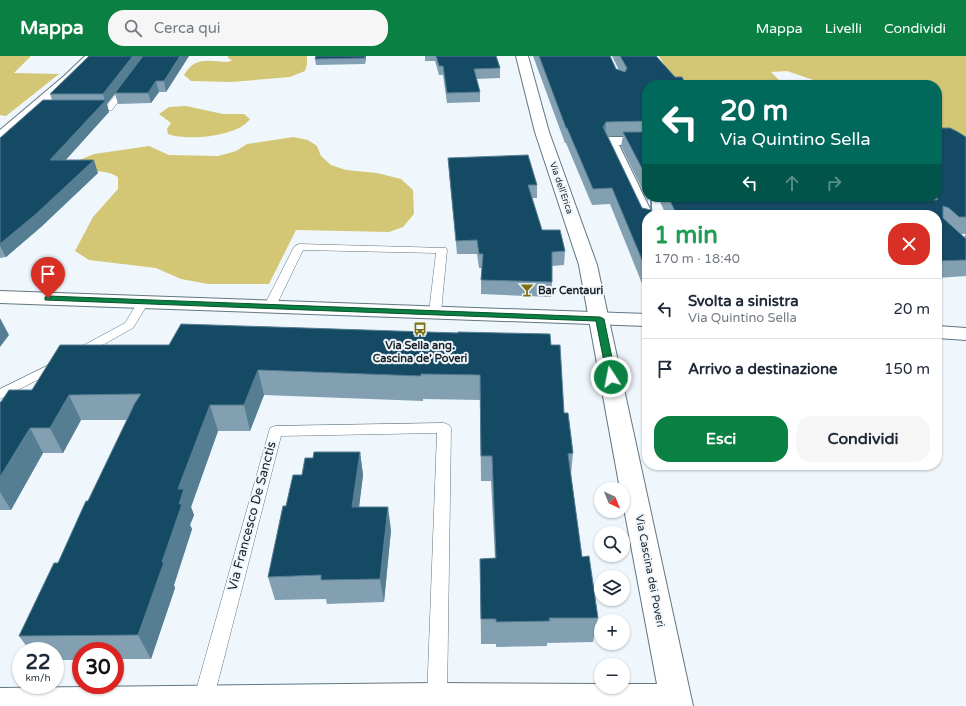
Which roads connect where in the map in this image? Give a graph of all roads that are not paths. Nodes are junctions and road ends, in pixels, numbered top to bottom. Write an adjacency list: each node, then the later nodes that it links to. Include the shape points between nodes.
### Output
1 (92, 56): 4 (street)
2 (149, 56): 6 (lane, via 109,108)
3 (522, 56): 15 (street, Via dell'Erica, via 542,132 588,265)
4 (34, 108): 5 (lane); 7 (street)
5 (47, 108)
6 (86, 108)
7 (6, 123): 8 (street)
8 (0, 137)
9 (642, 141): 10 (street, via 610,141)
10 (642, 210)
11 (0, 297): 12 (street)
12 (143, 302): 13 (street); 19 (lane, via 129,325)
13 (270, 306): 14 (street); 14 (lane, via 299,247 442,250)
14 (435, 312): 15 (street)
15 (600, 319): 16 (street); 22 (street, Via Cascina dei Poveri)
16 (642, 320)
17 (942, 332): 18 (street)
18 (966, 334)
19 (0, 395)
20 (436, 699): 21 (street); 21 (lane, Via Francesco De Sanctis, via 444,428 275,430); 22 (street)
21 (204, 702): 23 (street)
22 (676, 703)
23 (0, 704)

